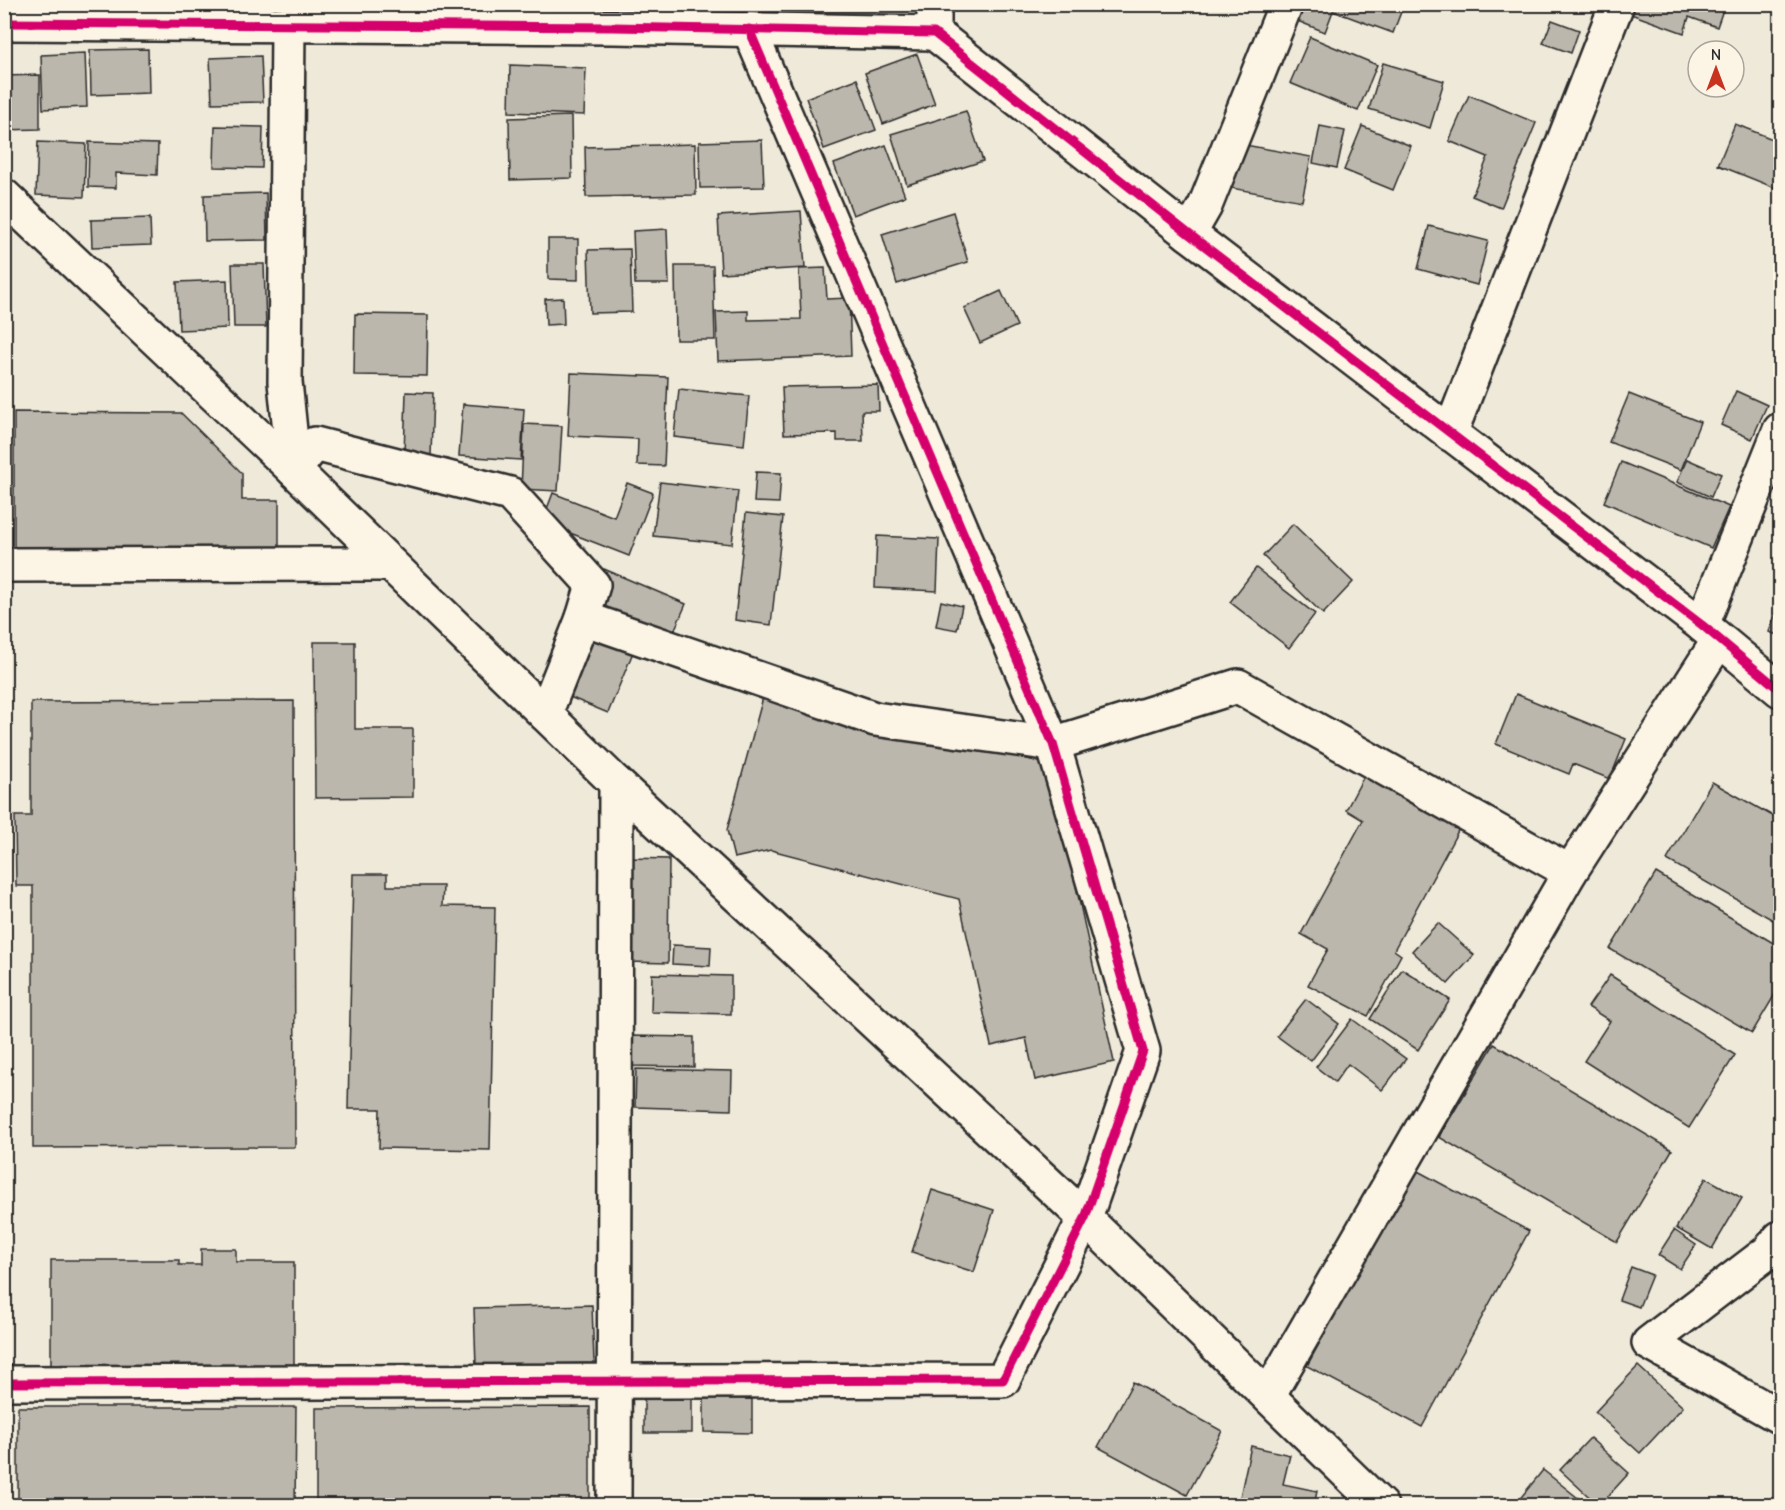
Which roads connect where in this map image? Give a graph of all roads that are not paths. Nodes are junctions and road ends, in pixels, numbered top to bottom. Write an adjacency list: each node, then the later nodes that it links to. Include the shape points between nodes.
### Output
1 (1286, 4): 9 (street, via 1205,206)
2 (1617, 4): 11 (street)
3 (613, 16): 6 (street); 7 (street)
4 (934, 19): 7 (street); 9 (street)
5 (4, 24): 6 (street)
6 (288, 25): 12 (street, via 285,382)
7 (749, 29): 19 (street)
8 (4, 196): 12 (street)
9 (1189, 234): 11 (street)
10 (1780, 430): 16 (street)
11 (1450, 434): 16 (street)
12 (294, 470): 13 (street); 15 (street, via 315,444 510,494 593,585)
13 (389, 564): 14 (street); 18 (street)
14 (4, 565)
15 (584, 618): 18 (street); 19 (street, via 874,719)
16 (1710, 633): 17 (street); 21 (street)
17 (1780, 690)
18 (545, 714): 20 (street)
19 (1053, 744): 21 (street, via 1238,686); 22 (street, via 1143,1051)
20 (616, 783): 22 (street); 24 (street)
21 (1570, 872): 26 (street)
22 (1085, 1218): 24 (street, via 1003,1380); 26 (street)
23 (1780, 1238): 27 (street, via 1768,1252 1648,1343)
24 (615, 1382): 25 (street); 28 (street)
25 (4, 1383)
26 (1269, 1394): 29 (street)
27 (1780, 1417)
28 (614, 1506)
29 (1381, 1506)

